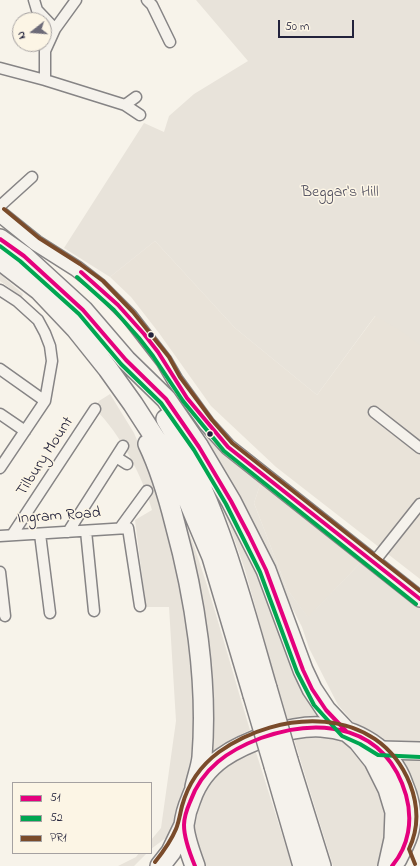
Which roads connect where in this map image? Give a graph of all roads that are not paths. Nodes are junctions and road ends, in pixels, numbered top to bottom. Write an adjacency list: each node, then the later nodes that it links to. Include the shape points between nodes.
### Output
1 (34, 0): 4 (street, via 37,10)
2 (76, 0): 4 (street)
3 (147, 0): 5 (street)
4 (55, 29): 7 (street, via 45,51)
5 (170, 42)
6 (0, 68): 7 (street)
7 (45, 80): 9 (street)
8 (136, 97): 9 (street)
9 (125, 105): 10 (street)
10 (140, 115)
11 (32, 177): 12 (street)
12 (0, 206)
13 (0, 214): 38 (street, via 36,243 99,286 129,316 164,361 207,424 228,447)
14 (0, 238): 17 (highway, via 24,256 83,310)
15 (0, 260): 18 (highway, via 39,290)
16 (0, 290): 20 (street, via 38,320 45,333 52,360)
17 (126, 360): 45 (highway, via 177,437 210,508 234,572); 46 (highway, via 166,400 199,447 227,494 266,570 312,689 326,710)
18 (108, 368): 45 (highway, via 175,469 212,557); 50 (highway, via 141,428 157,464 185,561 196,623 204,717 202,758)
19 (0, 369): 20 (street)
20 (45, 401): 24 (street)
21 (374, 412): 26 (street)
22 (0, 414): 24 (street)
23 (96, 415): 36 (street, Tilbury Mount)
24 (25, 431): 28 (street)
25 (123, 446): 27 (street)
26 (420, 448)
27 (116, 457): 29 (street); 34 (street)
28 (2, 462)
29 (127, 464)
30 (147, 491): 32 (street, via 143,505)
31 (420, 504): 38 (street)
32 (120, 528): 33 (street, Ingram Road); 41 (street, via 128,528)
33 (86, 531): 34 (street, Ingram Road); 42 (street)
34 (68, 532): 35 (street, Ingram Road)
35 (40, 534): 36 (street, Ingram Road); 43 (street)
36 (12, 535): 37 (street, Ingram Road)
37 (0, 536)
38 (374, 562): 40 (street)
39 (0, 572): 44 (street)
40 (420, 599)
41 (140, 606)
42 (94, 611)
43 (50, 613)
44 (5, 616)
45 (260, 692): 49 (highway, bridge)
46 (346, 731): 47 (highway); 50 (highway, via 320,726 284,731 257,740 218,760); 57 (highway, via 374,761 388,788 395,812)
47 (381, 750): 48 (main road); 51 (highway, via 395,767 406,791 410,817)
48 (420, 751)
49 (281, 763): 55 (highway); 56 (highway)
50 (195, 787): 52 (highway)
51 (415, 823): 57 (highway)
52 (184, 825): 53 (highway, via 171,852); 54 (highway)
53 (160, 866)
54 (195, 866)
55 (303, 866)
56 (321, 866)
57 (392, 866)

